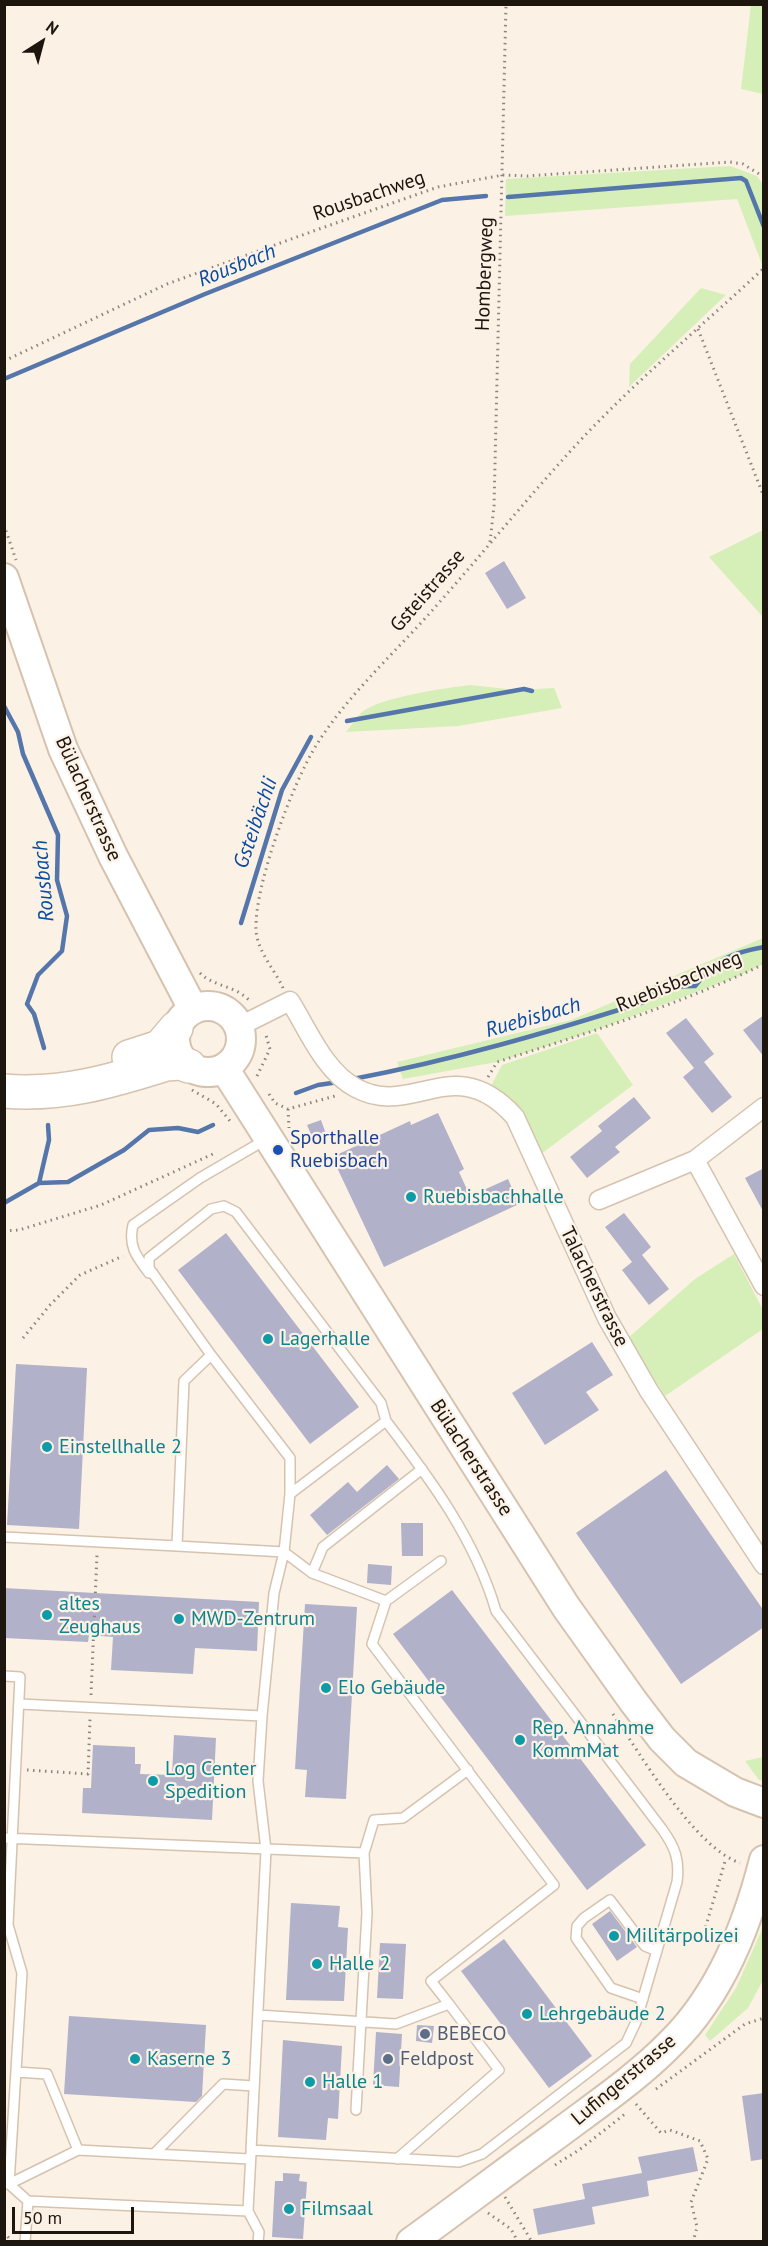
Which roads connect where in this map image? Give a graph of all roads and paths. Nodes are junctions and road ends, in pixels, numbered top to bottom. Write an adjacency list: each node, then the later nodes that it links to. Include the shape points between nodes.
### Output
1 (506, 4): 2 (path, Hombergweg)
2 (503, 175): 3 (path, Rousbachweg, via 730,162 743,164); 6 (path, Rousbachweg, via 438,187 167,284); 9 (path, Hombergweg, via 495,494)
3 (764, 177)
4 (764, 268): 5 (path, Gsteistrasse)
5 (698, 329): 7 (path); 9 (path, Gsteistrasse, via 577,444)
6 (4, 361)
7 (764, 497)
8 (4, 525): 10 (path)
9 (489, 544): 14 (path, Gsteistrasse, via 342,708 315,746 289,801 261,888 256,932)
10 (12, 574): 15 (main road, Bülacherstrasse, via 63,749)
11 (764, 964): 22 (path, Ruebisbachweg, via 596,1030 497,1062)
12 (197, 969): 13 (path, via 207,980 232,987)
13 (249, 1000)
14 (290, 1000): 16 (street); 21 (street, via 331,1067)
15 (185, 1018): 16 (main road, via 211,1006); 17 (main road, via 175,1044); 19 (highway, via 160,1047 96,1067 44,1075)
16 (252, 1030): 18 (main road); 20 (path, via 270,1049 256,1075)
17 (189, 1066): 18 (main road, via 206,1072); 23 (highway, via 166,1064 76,1089)
18 (224, 1068): 27 (main road, Bülacherstrasse)
19 (4, 1073)
20 (262, 1084)
21 (357, 1089): 22 (street, via 386,1096 460,1085); 26 (path)
22 (482, 1089): 45 (street, Talacherstrasse, via 501,1101 515,1117 607,1318 649,1391)
23 (4, 1091)
24 (269, 1094): 26 (path, via 275,1103)
25 (764, 1107): 29 (street)
26 (288, 1109): 27 (path)
27 (279, 1136): 32 (lane, via 200,1178 133,1225); 54 (main road, Bülacherstrasse, via 566,1607 633,1701 686,1763 735,1792)
28 (214, 1154): 31 (path, via 101,1205)
29 (695, 1160): 30 (street); 34 (street)
30 (599, 1200)
31 (4, 1231)
32 (133, 1252): 33 (lane); 35 (path, via 80,1275)
33 (153, 1277): 36 (lane); 37 (lane, via 148,1268 149,1258 158,1250 211,1209 224,1206 236,1212 381,1403)
34 (764, 1286)
35 (23, 1338)
36 (211, 1355): 39 (lane, via 290,1458); 42 (lane, via 184,1381)
37 (386, 1421): 38 (lane); 39 (lane)
38 (422, 1468): 46 (lane, via 323,1547); 62 (lane, via 486,1575 496,1611 673,1845 679,1864 677,1882)
39 (290, 1494): 43 (lane)
40 (4, 1538): 41 (lane)
41 (97, 1543): 42 (lane); 50 (path)
42 (177, 1546): 43 (lane)
43 (284, 1552): 46 (lane); 51 (lane, via 274,1593)
44 (441, 1561): 47 (lane)
45 (764, 1565)
46 (312, 1573): 47 (lane)
47 (386, 1601): 53 (lane, via 372,1644)
48 (4, 1676): 49 (lane, via 20,1677)
49 (20, 1704): 50 (lane); 52 (lane)
50 (91, 1707): 51 (lane); 52 (path, via 88,1774)
51 (262, 1716): 56 (lane, via 258,1781)
52 (17, 1770): 55 (lane)
53 (468, 1770): 57 (lane, via 403,1818 374,1820); 64 (lane, via 554,1885 431,1981)
54 (764, 1803)
55 (9, 1838): 56 (lane); 60 (lane)
56 (266, 1850): 57 (lane); 65 (lane)
57 (364, 1854): 66 (lane, via 367,1912)
58 (726, 1858): 61 (path, via 703,1936)
59 (764, 1860): 84 (main road, Lufingerstrasse, via 728,1963 710,1994 672,2042 609,2097)
60 (6, 1929): 67 (lane, via 22,1973)
61 (711, 1939)
62 (657, 1951): 63 (lane); 63 (lane, via 645,1946 610,1900 577,1926 576,1938 606,1982 618,1991)
63 (643, 1999): 74 (lane, via 632,2035 619,2051 482,2154 459,2162)
64 (449, 2004): 66 (lane, via 396,2024); 74 (lane, via 499,2070)
65 (258, 2015): 66 (lane); 68 (lane)
66 (361, 2022): 70 (lane)
67 (16, 2072): 71 (lane, via 47,2074); 75 (lane)
68 (254, 2086): 72 (lane, via 224,2084); 73 (lane)
69 (636, 2103): 87 (path, via 661,2133 670,2130 700,2141 708,2159 690,2202 697,2227)
70 (356, 2110)
71 (78, 2150): 72 (lane); 75 (lane)
72 (154, 2154): 73 (lane)
73 (251, 2154): 74 (lane); 79 (lane)
74 (397, 2159)
75 (7, 2184): 77 (lane)
76 (501, 2191): 86 (path)
77 (28, 2201): 79 (lane); 82 (lane)
78 (481, 2204): 85 (path, via 511,2229)
79 (248, 2211): 83 (lane, via 259,2232)
80 (4, 2232): 81 (path)
81 (12, 2241)
82 (25, 2241)
83 (258, 2241)
84 (411, 2241)
85 (518, 2241)
86 (532, 2241)
87 (693, 2241)

